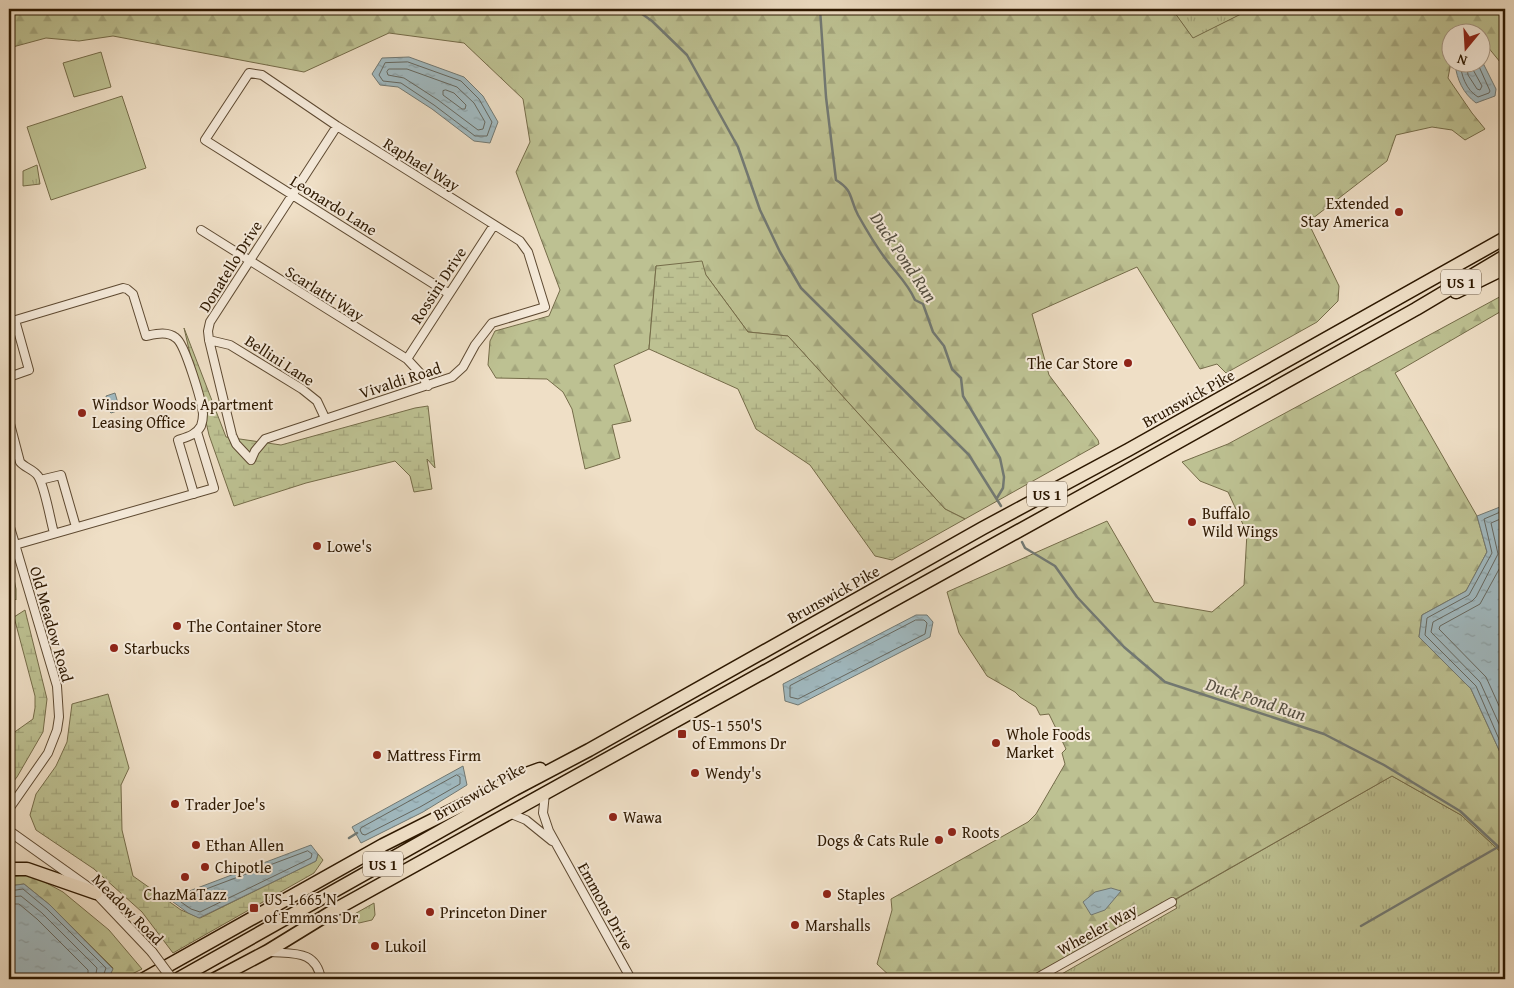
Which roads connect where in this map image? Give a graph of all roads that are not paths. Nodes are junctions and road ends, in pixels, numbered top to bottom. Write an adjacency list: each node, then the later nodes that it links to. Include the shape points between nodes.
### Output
1 (337, 126): 2 (street, Raphael Way, via 262,76 248,73); 3 (street, Donatello Drive); 4 (street, Raphael Way)
2 (206, 140): 3 (street, Leonardo Lane)
3 (292, 194): 8 (street, Donatello Drive); 10 (street, Leonardo Lane)
4 (494, 225): 10 (street, Rossini Drive); 11 (street, Raphael Way, via 520,241 528,252)
5 (201, 230): 8 (street, Scarlatti Way)
6 (1505, 238): 29 (highway, Brunswick Pike / US 1)
7 (1505, 256): 12 (highway, Brunswick Pike / US 1)
8 (250, 262): 14 (street, Donatello Drive, via 210,322); 15 (street, Scarlatti Way)
9 (1505, 268): 12 (highway)
10 (448, 293): 15 (street, Rossini Drive)
11 (545, 307): 17 (street, Vivaldi Road, via 492,323 463,367 452,377)
12 (1416, 309): 30 (highway, Brunswick Pike / US 1)
13 (12, 321): 16 (street, via 29,370); 21 (street, via 127,288 133,294 146,336 170,334 182,344 203,413)
14 (209, 340): 19 (street, Bellini Lane, via 230,345 302,389 317,401); 22 (street, Donatello Drive, via 232,434 236,444)
15 (407, 360): 17 (street, Scarlatti Way)
16 (9, 376): 18 (street)
17 (428, 386): 19 (street, Vivaldi Road)
18 (9, 392)
19 (325, 418): 22 (street, Vivaldi Road, via 265,439)
20 (9, 420): 23 (street, via 20,462 33,470)
21 (197, 432): 24 (street, via 178,440); 24 (street, via 214,488)
22 (251, 460)
23 (40, 480): 26 (street, via 61,475); 27 (street)
24 (194, 494): 26 (street)
25 (9, 524): 28 (street, Old Meadow Road)
26 (76, 527): 27 (street)
27 (54, 533): 28 (street)
28 (15, 544): 31 (street, Old Meadow Road, via 57,686 59,717 48,753)
29 (589, 750): 39 (highway, via 518,777 383,845); 41 (highway, Brunswick Pike / US 1)
30 (545, 793): 32 (highway, Brunswick Pike / US 1); 34 (street, Emmons Drive, via 543,813)
31 (9, 809)
32 (509, 813): 34 (street, Emmons Drive, via 526,820); 38 (highway, Brunswick Pike / US 1, via 338,908)
33 (9, 831): 36 (street, Meadow Road)
34 (557, 846): 44 (street, Emmons Drive)
35 (9, 869): 36 (highway, via 27,869)
36 (96, 893): 40 (street, Meadow Road, bridge, via 152,952)
37 (1172, 902): 45 (street, Wheeler Way)
38 (268, 951): 42 (highway, Brunswick Pike / US 1); 43 (street, via 305,954 315,962)
39 (144, 979)
40 (172, 979)
41 (178, 979)
42 (215, 979)
43 (321, 979)
44 (631, 979)
45 (1034, 979)

